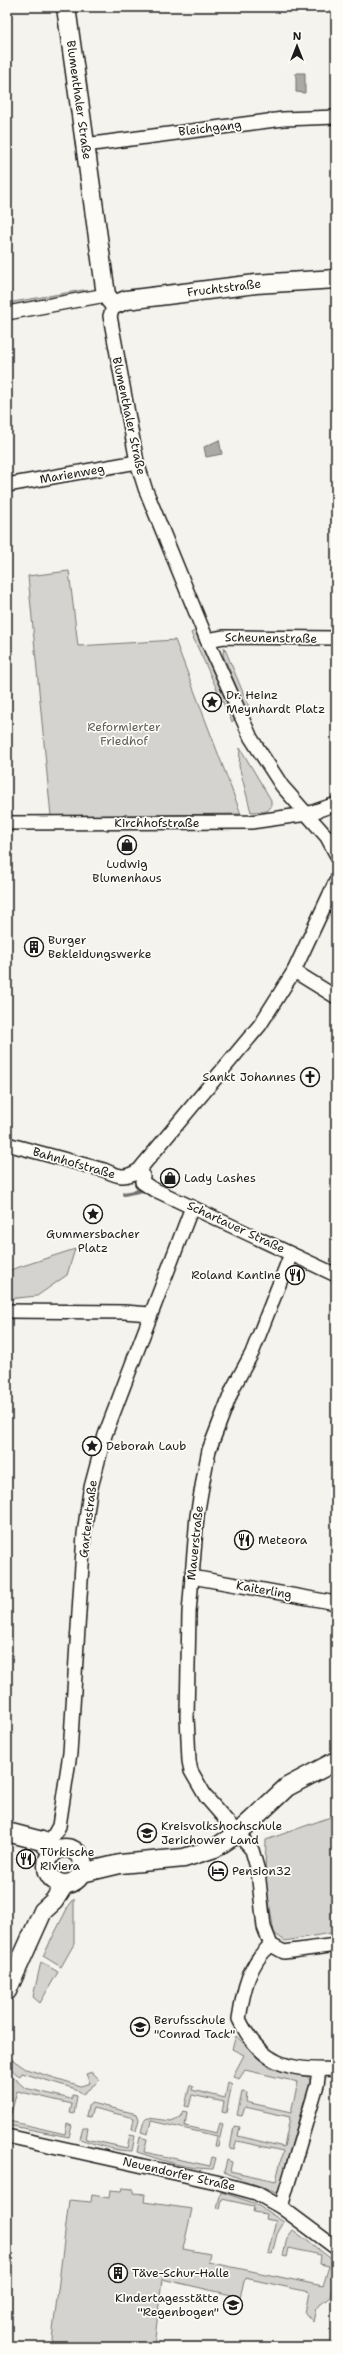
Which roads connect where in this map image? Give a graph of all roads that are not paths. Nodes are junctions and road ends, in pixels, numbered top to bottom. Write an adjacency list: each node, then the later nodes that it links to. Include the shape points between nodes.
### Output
1 (66, 7): 3 (street, Blumenthaler Straße)
2 (336, 117): 3 (street, Bleichgang, via 283,119)
3 (85, 145): 6 (street, Blumenthaler Straße)
4 (336, 279): 5 (street); 6 (street, Fruchtstraße, via 256,284)
5 (336, 284)
6 (110, 300): 7 (street); 8 (street, Blumenthaler Straße, via 110,316)
7 (7, 313)
8 (137, 462): 9 (street, Marienweg); 11 (street, Blumenthaler Straße, via 150,502)
9 (7, 485)
10 (336, 638): 11 (street, Scheunenstraße, via 224,637)
11 (207, 640): 13 (street, Blumenthaler Straße, via 251,738 282,786)
12 (336, 804): 13 (street, Kirchhofstraße)
13 (307, 814): 14 (street, Kirchhofstraße, via 246,822); 15 (street, Blumenthaler Straße, via 327,836)
14 (7, 823)
15 (336, 854)
16 (336, 881): 17 (street)
17 (294, 971): 18 (street); 20 (street, via 260,1025)
18 (336, 997)
19 (7, 1144): 20 (street, Bahnhofstraße, via 104,1170 118,1177)
20 (141, 1172): 21 (street, Schartauer Straße, via 142,1182)
21 (192, 1207): 22 (street, Schartauer Straße); 25 (street, Gartenstraße)
22 (291, 1254): 23 (street, Schartauer Straße); 26 (street, Mauerstraße, via 252,1353 233,1388 210,1450 197,1516)
23 (336, 1275)
24 (7, 1311): 25 (street)
25 (150, 1314): 31 (street, Gartenstraße, via 105,1435 90,1491 84,1534 70,1760 59,1826)
26 (192, 1577): 27 (street, Kaiterling); 30 (street, Mauerstraße, via 187,1717 190,1767 206,1797)
27 (336, 1603)
28 (336, 1761): 30 (street, via 287,1787)
29 (7, 1832): 31 (street, via 30,1837)
30 (238, 1833): 33 (street, via 214,1848 184,1858); 36 (street, Mauerstraße, via 252,1850 256,1861 264,1927)
31 (49, 1848): 32 (street, via 63,1848 75,1851); 35 (street, via 46,1868)
32 (79, 1855): 33 (street); 34 (street, via 83,1864)
33 (120, 1864): 34 (street)
34 (82, 1873): 35 (street, via 75,1882)
35 (57, 1881): 38 (street)
36 (271, 1945): 37 (street, via 284,1952); 40 (street, via 256,1959 242,2000 239,2019 262,2054 273,2061 301,2069)
37 (336, 1945)
38 (7, 1991)
39 (336, 2069): 40 (street)
40 (319, 2070): 42 (street, via 317,2085)
41 (7, 2136): 42 (street, Neuendorfer Straße, via 234,2186 256,2193)
42 (281, 2207): 43 (street, Neuendorfer Straße)
43 (336, 2248)

